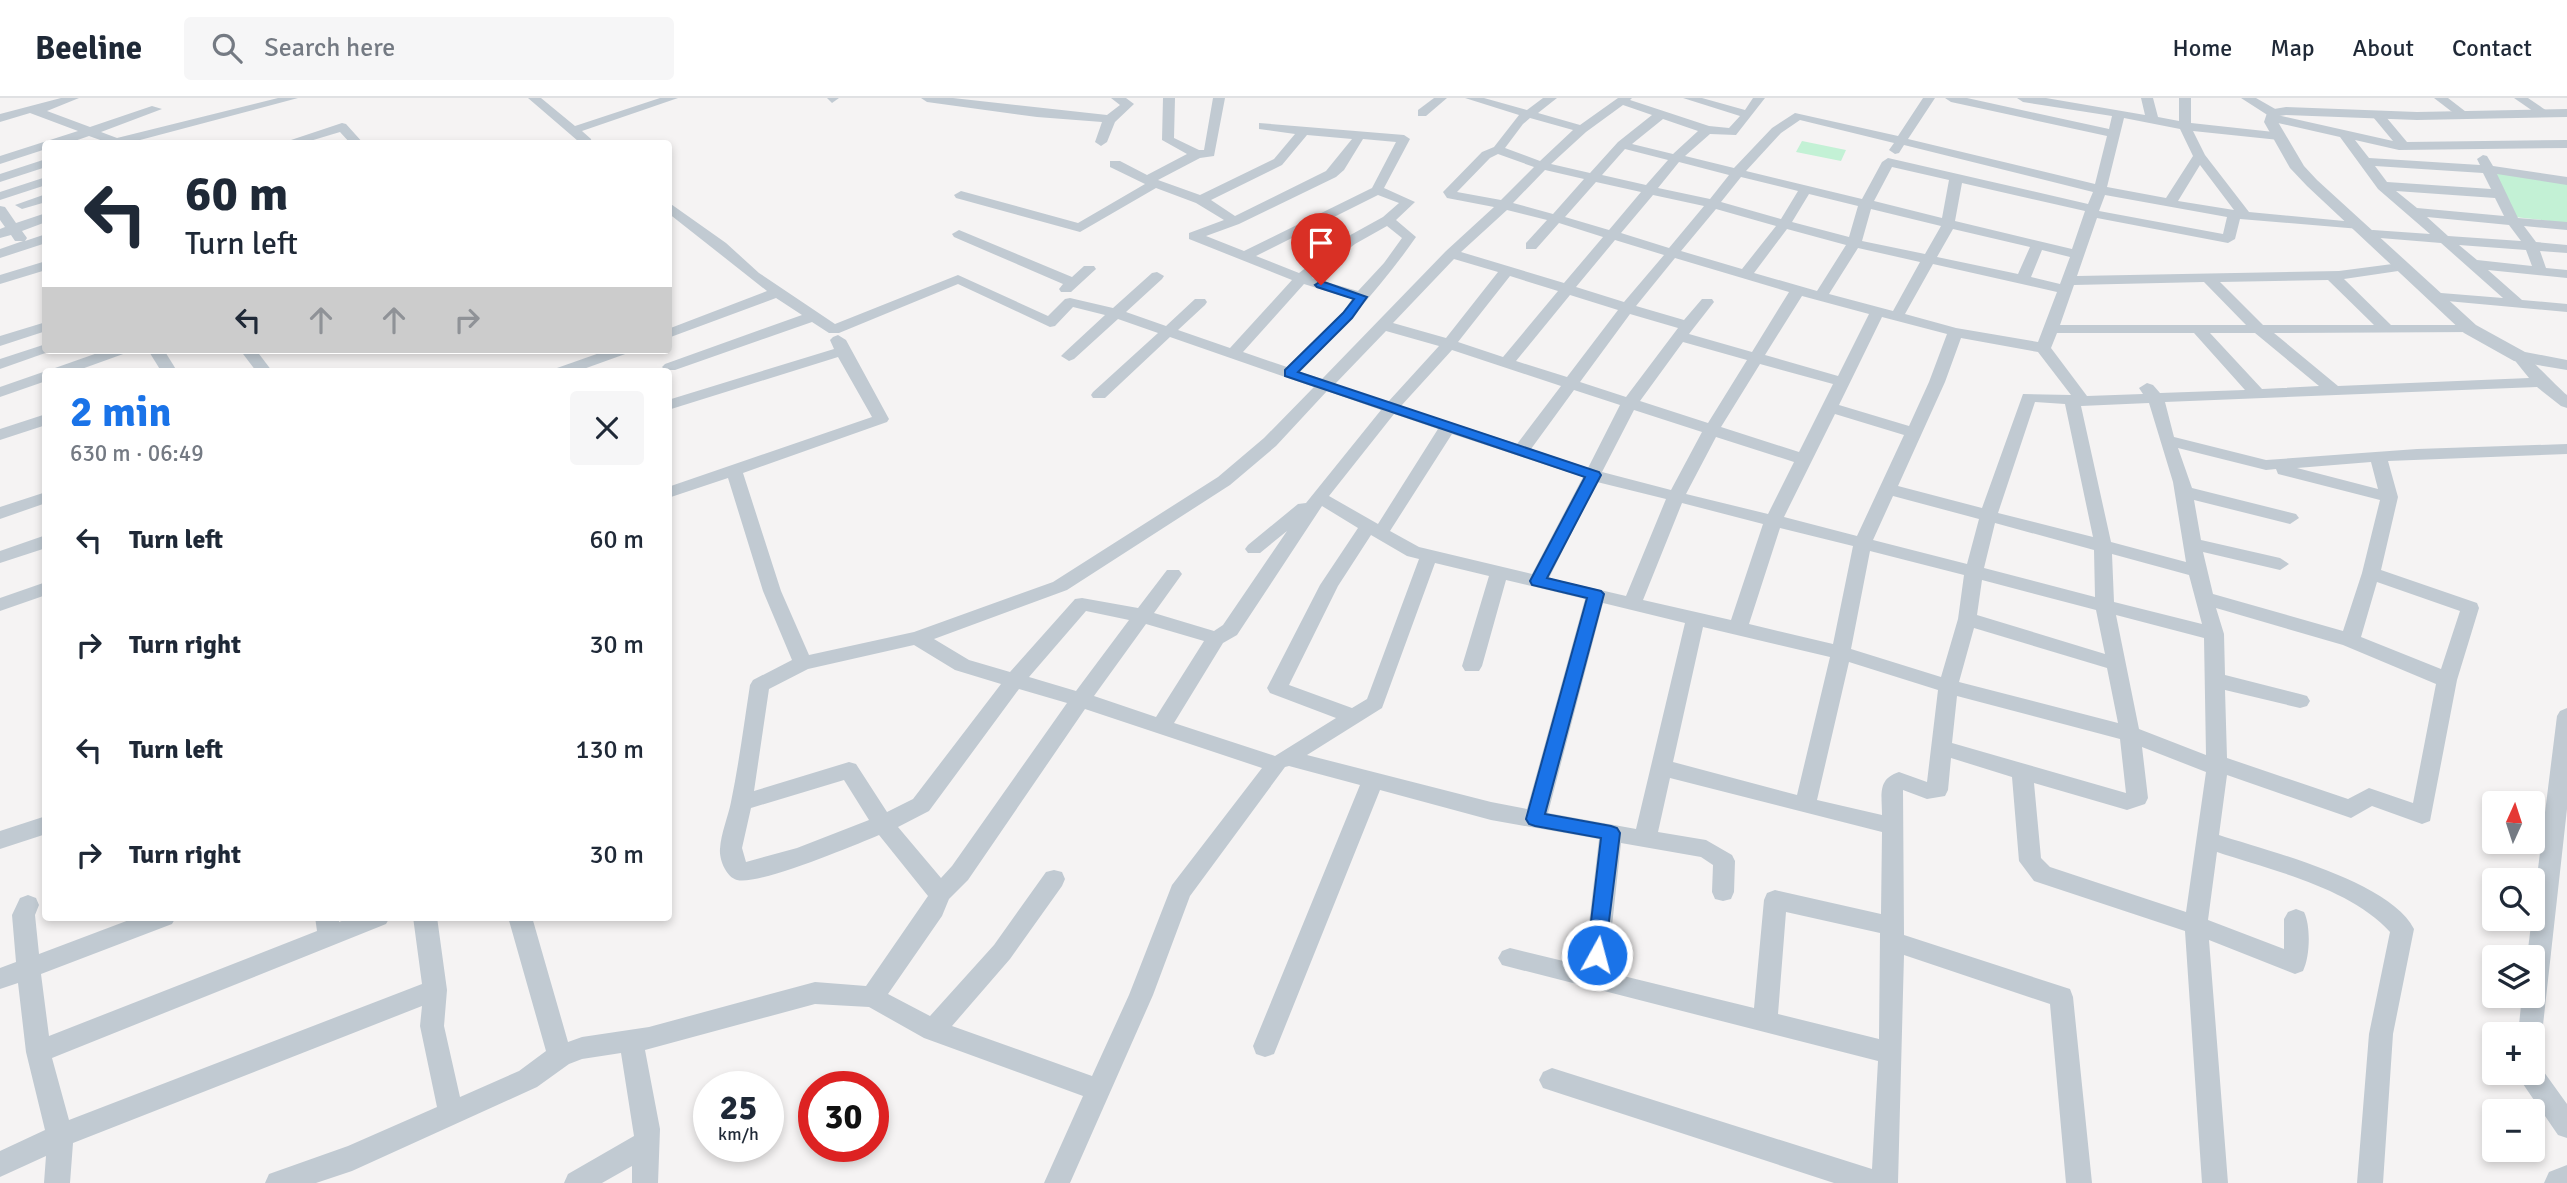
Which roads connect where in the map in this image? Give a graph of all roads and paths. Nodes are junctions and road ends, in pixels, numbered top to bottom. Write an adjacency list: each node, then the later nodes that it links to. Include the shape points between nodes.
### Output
1 (8, 98): 30 (street)
2 (292, 98): 27 (street)
3 (534, 98): 50 (street)
4 (673, 98): 50 (street)
5 (927, 98): 31 (street)
6 (1020, 98): 31 (street)
7 (1117, 98): 45 (street, via 1128,104)
8 (1169, 98): 72 (street, via 1168,140)
9 (1219, 98): 72 (street, via 1210,153)
10 (1441, 98): 32 (street)
11 (1471, 98): 26 (street)
12 (1552, 98): 38 (street)
13 (1689, 98): 41 (street)
14 (1759, 98): 41 (street)
15 (1928, 98): 64 (street)
16 (1951, 98): 28 (street)
17 (2023, 98): 33 (street)
18 (2147, 98): 46 (street)
19 (2185, 98): 47 (street)
20 (2247, 98): 42 (street)
21 (2322, 98): 34 (street)
22 (2440, 98): 43 (street)
23 (2520, 98): 35 (street)
24 (63, 99): 30 (street)
25 (1623, 99): 39 (street); 49 (street)
26 (1491, 100): 37 (street); 38 (street)
27 (260, 101): 60 (street)
28 (2000, 104): 54 (street)
29 (156, 109): 53 (street)
30 (34, 110): 44 (street); 53 (street)
31 (1009, 110): 45 (street)
32 (1422, 113)
33 (2119, 113): 46 (street); 54 (street)
34 (2346, 113): 40 (street); 42 (street)
35 (2544, 113): 36 (street); 43 (street)
36 (2567, 113)
37 (1472, 114)
38 (1528, 114): 49 (street); 71 (street)
39 (1661, 114): 51 (street); 67 (street)
40 (2377, 114): 43 (street); 70 (street)
41 (1748, 115): 51 (street, via 1732,132)
42 (2273, 115): 56 (street); 57 (street, via 2271,122); 122 (street, via 2321,184)
43 (2464, 115)
44 (0, 118)
45 (1110, 119): 65 (street)
46 (2153, 120): 47 (street)
47 (2185, 125): 57 (street); 73 (street)
48 (1263, 126): 52 (street)
49 (1582, 129): 81 (street)
50 (574, 130): 63 (street)
51 (1707, 130): 74 (street)
52 (1304, 131): 55 (street); 99 (street, via 1278,162)
53 (88, 132): 58 (street); 59 (street)
54 (2115, 134): 94 (street)
55 (1360, 135): 91 (street, via 1404,139); 114 (street, via 1331,174)
56 (2345, 135): 70 (street); 78 (street)
57 (2279, 136): 117 (street, via 2298,168)
58 (64, 140)
59 (106, 140)
60 (124, 140)
61 (298, 140): 62 (street, via 342,127)
62 (354, 140)
63 (583, 140)
64 (1901, 140): 77 (street); 83 (street, via 1799,116 1784,123); 94 (street)
65 (1101, 142)
66 (2567, 144): 76 (street)
67 (1622, 145): 74 (street); 84 (street)
68 (2477, 145): 70 (street); 76 (street); 82 (street)
69 (42, 146): 75 (street)
70 (2404, 146)
71 (1498, 150): 81 (street); 103 (street, via 1486,155 1450,192)
72 (1197, 154): 87 (street)
73 (2199, 156): 100 (street); 109 (street)
74 (1676, 158): 83 (street); 92 (street)
75 (0, 160)
76 (2530, 160): 82 (street); 88 (street)
77 (1888, 162): 86 (street); 104 (street)
78 (2365, 162): 82 (street); 90 (street)
79 (42, 164): 85 (street)
80 (1115, 164): 87 (street)
81 (1542, 166): 84 (street); 103 (street)
82 (2488, 169): 95 (street)
83 (1737, 173): 93 (street); 101 (street)
84 (1592, 176): 92 (street); 111 (street)
85 (0, 178)
86 (1956, 178): 107 (street); 116 (street)
87 (1151, 181): 96 (street, via 1080,228); 99 (street)
88 (2567, 181)
89 (42, 182): 97 (street)
90 (2383, 186): 95 (street); 108 (street)
91 (1377, 190): 113 (street, via 1408,202); 136 (street)
92 (1651, 190): 101 (street); 123 (street)
93 (1805, 190): 104 (street); 115 (street)
94 (2100, 190): 100 (street); 107 (street)
95 (2500, 194): 112 (street)
96 (961, 195)
97 (0, 196)
98 (42, 199): 102 (street)
99 (1201, 200): 114 (street)
100 (2170, 203): 109 (street)
101 (1713, 204): 115 (street); 132 (street)
102 (22, 205)
103 (1504, 205): 111 (street); 134 (street)
104 (1866, 205): 116 (street); 126 (street)
105 (672, 209): 156 (street)
106 (0, 210): 119 (street)
107 (2092, 211): 109 (street, via 2228,239); 135 (street)
108 (2412, 212): 112 (street); 124 (street)
109 (2240, 215): 117 (street)
110 (42, 218): 119 (street)
111 (1555, 218): 123 (street); 129 (street)
112 (2512, 219): 118 (street); 128 (street)
113 (1388, 220): 149 (street, via 1350,241); 159 (street, via 1409,237)
114 (1234, 221): 136 (street, via 1194,236)
115 (1784, 224): 126 (street); 145 (street)
116 (1948, 225): 130 (street); 137 (street)
117 (2355, 226): 140 (street)
118 (2567, 226)
119 (14, 229): 120 (street); 127 (street)
120 (0, 234)
121 (959, 234): 152 (street)
122 (2373, 234): 124 (street); 158 (street)
123 (1614, 235): 132 (street); 154 (street)
124 (2441, 238): 128 (street); 138 (street)
125 (42, 239): 127 (street)
126 (1854, 243): 137 (street); 157 (street)
127 (24, 245): 133 (street)
128 (2531, 245): 131 (street); 143 (street)
129 (1531, 246)
130 (2037, 246): 135 (street); 150 (street)
131 (2567, 249)
132 (1673, 253): 145 (street); 164 (street)
133 (0, 254)
134 (1451, 254): 142 (street); 170 (street)
135 (2076, 254): 153 (street)
136 (1243, 257): 149 (street)
137 (1931, 260): 150 (street); 169 (street)
138 (2471, 264): 143 (street); 163 (street)
139 (42, 266): 148 (street)
140 (2400, 268): 146 (street); 181 (street)
141 (1089, 269): 152 (street)
142 (1507, 270): 154 (street); 183 (street)
143 (2541, 271): 144 (street)
144 (2567, 274)
145 (1745, 275): 155 (street)
146 (2332, 275): 151 (street); 176 (street)
147 (1157, 276): 167 (street)
148 (0, 279)
149 (1301, 279): 159 (street); 189 (street)
150 (2023, 279): 153 (street)
151 (2209, 279): 153 (street); 174 (street)
152 (1074, 283): 160 (street, via 1059,294)
153 (2066, 285): 172 (street)
154 (1566, 289): 164 (street); 194 (street)
155 (1798, 290): 157 (street); 192 (street)
156 (778, 292): 168 (street); 179 (street)
157 (1821, 296): 166 (street)
158 (2441, 296): 163 (street); 181 (street)
159 (1361, 297): 200 (street)
160 (1070, 302): 167 (street); 175 (street, via 1050,323 958,279)
161 (1200, 302): 177 (street)
162 (1707, 302): 178 (street)
163 (2516, 302): 165 (street)
164 (1627, 308): 178 (street); 205 (street)
165 (2567, 308)
166 (1878, 311): 169 (street); 202 (street)
167 (1117, 314): 177 (street); 190 (street)
168 (813, 316): 175 (street); 197 (street)
169 (1898, 316): 180 (street)
170 (1382, 325): 183 (street); 204 (street)
171 (42, 327): 182 (street)
172 (2051, 329): 173 (street); 184 (street)
173 (2197, 329): 174 (street); 209 (street)
174 (2259, 329): 176 (street); 206 (street)
175 (834, 330): 186 (street)
176 (2388, 330): 181 (street)
177 (1168, 331): 189 (street); 210 (street)
178 (1683, 331): 192 (street); 214 (street)
179 (672, 332)
180 (1955, 332): 184 (street); 220 (street)
181 (2474, 332): 193 (street)
182 (0, 341)
183 (1449, 344): 194 (street); 216 (street)
184 (2043, 348): 211 (street)
185 (42, 349): 195 (street)
186 (842, 351): 213 (street); 228 (street, via 881,419)
187 (110, 354): 198 (street)
188 (612, 354): 199 (street)
189 (1233, 354): 200 (street)
190 (1069, 356)
191 (2567, 356): 193 (street, via 2530,352)
192 (1757, 358): 202 (street); 219 (street)
193 (2520, 358): 196 (street); 203 (street)
194 (1506, 363): 205 (street)
195 (0, 364)
196 (2567, 365)
197 (670, 367)
198 (70, 368)
199 (572, 368)
200 (1290, 373): 204 (street)
201 (42, 377): 208 (street)
202 (1842, 382): 215 (street)
203 (2541, 382): 206 (street); 212 (street)
204 (1324, 385): 216 (street); 267 (street, via 1270,442 1224,481 1125,547 1060,586)
205 (1569, 385): 214 (street); 224 (street)
206 (2332, 389): 209 (street)
207 (2150, 391): 209 (street); 211 (street); 222 (street)
208 (0, 392)
209 (2257, 393)
210 (1100, 395)
211 (2078, 400): 238 (street, via 2029,397); 245 (street)
212 (2567, 403)
213 (672, 404)
214 (1629, 404): 219 (street); 229 (street)
215 (1829, 407): 220 (street); 226 (street)
216 (1391, 408): 218 (street); 235 (street)
217 (42, 420): 221 (street)
218 (1448, 427): 224 (street); 241 (street)
219 (1711, 431): 226 (street); 233 (street)
220 (1914, 433): 230 (street)
221 (0, 435)
222 (2167, 440): 227 (street); 232 (street)
223 (2567, 449): 225 (street)
224 (1521, 451): 229 (street)
225 (2378, 457): 227 (street); 234 (street)
226 (1802, 459): 240 (street)
227 (2266, 465): 234 (street)
228 (734, 470): 231 (street); 271 (street, via 772,591)
229 (1594, 475): 233 (street); 255 (street)
230 (1888, 489): 238 (street); 243 (street)
231 (672, 492)
232 (2184, 492): 239 (street); 244 (street)
233 (1676, 496): 240 (street); 259 (street)
234 (2389, 496): 253 (street)
235 (1319, 497): 241 (street); 246 (street); 268 (street, via 1230,630)
236 (42, 498): 237 (street)
237 (0, 513)
238 (1989, 514): 245 (street); 252 (street)
239 (2290, 518)
240 (1773, 521): 243 (street); 265 (street)
241 (1375, 528): 247 (street, via 1413,552); 280 (street, via 1329,585 1277,688)
242 (42, 542): 248 (street)
243 (1863, 543): 252 (street); 270 (street)
244 (2193, 544): 249 (street); 250 (street)
245 (2103, 545): 250 (street); 261 (street)
246 (1254, 549)
247 (1429, 556): 251 (street); 280 (street, via 1375,703)
248 (0, 557)
249 (2280, 564)
250 (2197, 571): 258 (street)
251 (1499, 572): 255 (street); 273 (street)
252 (1974, 572): 261 (street); 264 (street)
253 (2371, 573): 269 (street); 275 (street, via 2470,608)
254 (1173, 574): 262 (street)
255 (1538, 581): 257 (street)
256 (42, 589): 260 (street)
257 (1596, 594): 259 (street); 292 (street)
258 (2204, 598): 266 (street); 269 (street)
259 (1632, 603): 263 (street)
260 (0, 605)
261 (2105, 606): 266 (street); 272 (street)
262 (1143, 616): 268 (street); 276 (street, via 1082,604); 278 (street)
263 (1696, 618): 265 (street); 287 (street)
264 (1967, 619): 272 (street); 277 (street)
265 (1738, 628): 270 (street)
266 (2214, 634): 274 (street)
267 (917, 638): 271 (street); 276 (street, via 962,665)
268 (1216, 638): 282 (street)
269 (2350, 640): 275 (street)
270 (1841, 653): 277 (street); 291 (street)
271 (803, 663): 290 (street, via 760,685)
272 (2116, 664): 283 (street)
273 (1472, 666)
274 (2215, 680): 279 (street); 286 (street)
275 (2447, 680): 286 (street, via 2423,815 2369,796 2351,808)
276 (1014, 681): 278 (street); 293 (street, via 921,805)
277 (1948, 686): 283 (street); 284 (street)
278 (1080, 700): 282 (street); 303 (street, via 960,873)
279 (2300, 701)
280 (1353, 716): 285 (street)
281 (2567, 716): 297 (street)
282 (1161, 726): 285 (street)
283 (2130, 734): 286 (street); 288 (street, via 2137,798 2126,802)
284 (1942, 748): 288 (street); 295 (street, via 1937,790 1927,791 1899,780 1892,785)
285 (1282, 761): 289 (street); 329 (street, via 1180,892 1141,995)
286 (2217, 766): 300 (street)
287 (1660, 767): 291 (street); 298 (street)
288 (2022, 771): 310 (street, via 2030,861 2042,874)
289 (1373, 780): 292 (street); 323 (street)
290 (742, 801): 293 (street, via 849,770); 293 (street, via 731,848 740,872)
291 (1805, 806): 295 (street)
292 (1535, 819): 296 (street)
293 (884, 824): 303 (street)
294 (42, 826): 299 (street)
295 (1893, 826): 312 (street)
296 (1611, 833): 298 (street); 316 (street)
297 (2561, 835): 320 (street)
298 (1645, 839): 302 (street, via 1706,849 1724,861)
299 (0, 840)
300 (2208, 840): 310 (street); 345 (street, via 2335,885 2388,913 2402,929 2381,1034)
301 (1054, 879): 321 (street, via 1002,952)
302 (1723, 892)
303 (940, 894): 318 (street)
304 (28, 905): 314 (street, via 23,915)
305 (2296, 919): 310 (street, via 2295,964)
306 (153, 921): 314 (street)
307 (356, 921): 311 (street)
308 (426, 921): 317 (street)
309 (521, 921): 326 (street)
310 (2196, 925): 344 (street)
311 (328, 926): 324 (street)
312 (1891, 934): 319 (street, via 1774,900); 325 (street); 343 (street, via 2061,997)
313 (1510, 958): 316 (street)
314 (27, 969): 315 (street); 324 (street)
315 (0, 979)
316 (1594, 979): 319 (street)
317 (435, 990): 330 (street, via 432,1026); 332 (street)
318 (872, 997): 321 (street); 322 (street, via 815,993)
319 (1765, 1022): 325 (street)
320 (2532, 1022)
321 (933, 1030): 329 (street)
322 (631, 1041): 326 (street); 333 (street)
323 (1265, 1046)
324 (38, 1052): 332 (street)
325 (1890, 1053): 342 (street)
326 (559, 1056): 330 (street, via 528,1079)
327 (1552, 1080): 341 (street)
328 (2538, 1085): 331 (street)
329 (1097, 1089): 340 (street)
330 (451, 1114): 337 (street)
331 (2567, 1126)
332 (60, 1136): 334 (street); 336 (street)
333 (647, 1143): 338 (street); 339 (street)
334 (0, 1164)
335 (2567, 1180): 346 (street)
336 (57, 1183)
337 (278, 1183)
338 (577, 1183)
339 (645, 1183)
340 (1057, 1183)
341 (1874, 1183)
342 (1885, 1183)
343 (2079, 1183)
344 (2215, 1183)
345 (2370, 1183)
346 (2560, 1183)

